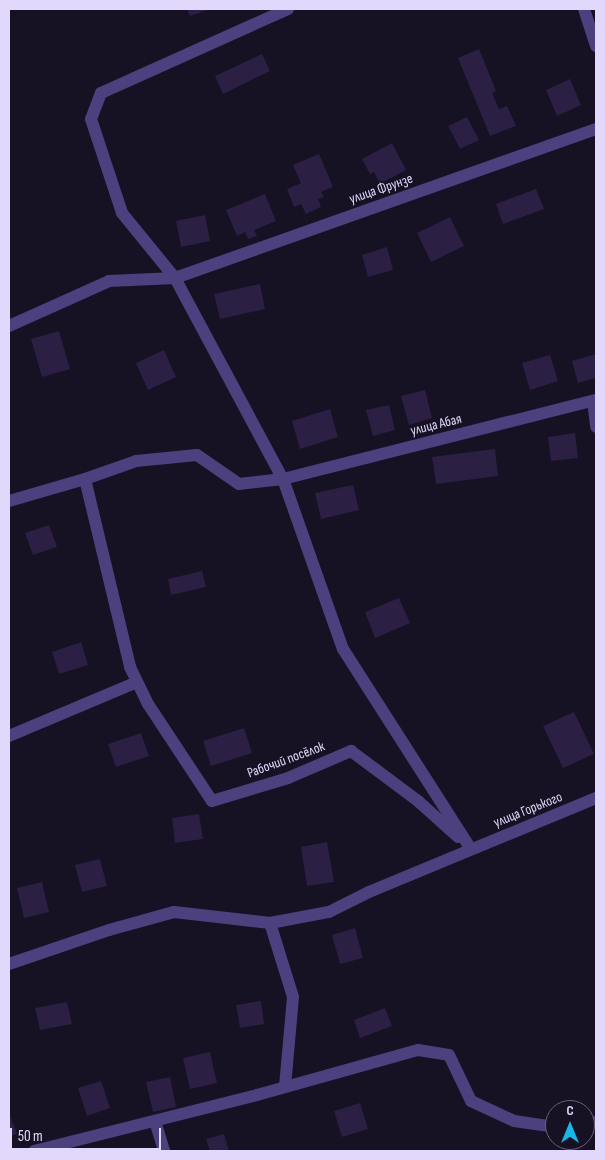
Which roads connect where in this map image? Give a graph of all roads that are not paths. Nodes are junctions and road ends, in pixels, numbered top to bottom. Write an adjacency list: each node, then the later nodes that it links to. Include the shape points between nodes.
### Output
1 (288, 9): 5 (street, via 101,93 91,120 122,213)
2 (584, 9): 3 (street)
3 (596, 46)
4 (596, 129): 5 (street, улица Фрунзе)
5 (175, 278): 6 (street, via 109,281); 10 (street)
6 (9, 326)
7 (595, 400): 8 (street); 10 (street, улица Абая)
8 (596, 427)
9 (85, 479): 10 (street, via 136,462 197,455 239,484); 11 (street); 12 (street, Рабочий посёлок, via 130,667)
10 (283, 479): 15 (street, via 343,649)
11 (9, 501)
12 (137, 682): 13 (street); 15 (street, Рабочий посёлок, via 148,704 212,800 288,778 351,752 418,800)
13 (9, 736)
14 (596, 798): 15 (street, улица Горького)
15 (471, 849): 16 (street, via 328,912)
16 (270, 923): 17 (street, via 174,912); 18 (street, via 293,997)
17 (9, 964)
18 (285, 1087): 19 (street); 20 (street, via 418,1050 449,1054 471,1101 514,1121)
19 (155, 1121): 21 (street); 22 (street)
20 (545, 1126)
21 (34, 1151)
22 (164, 1151)

